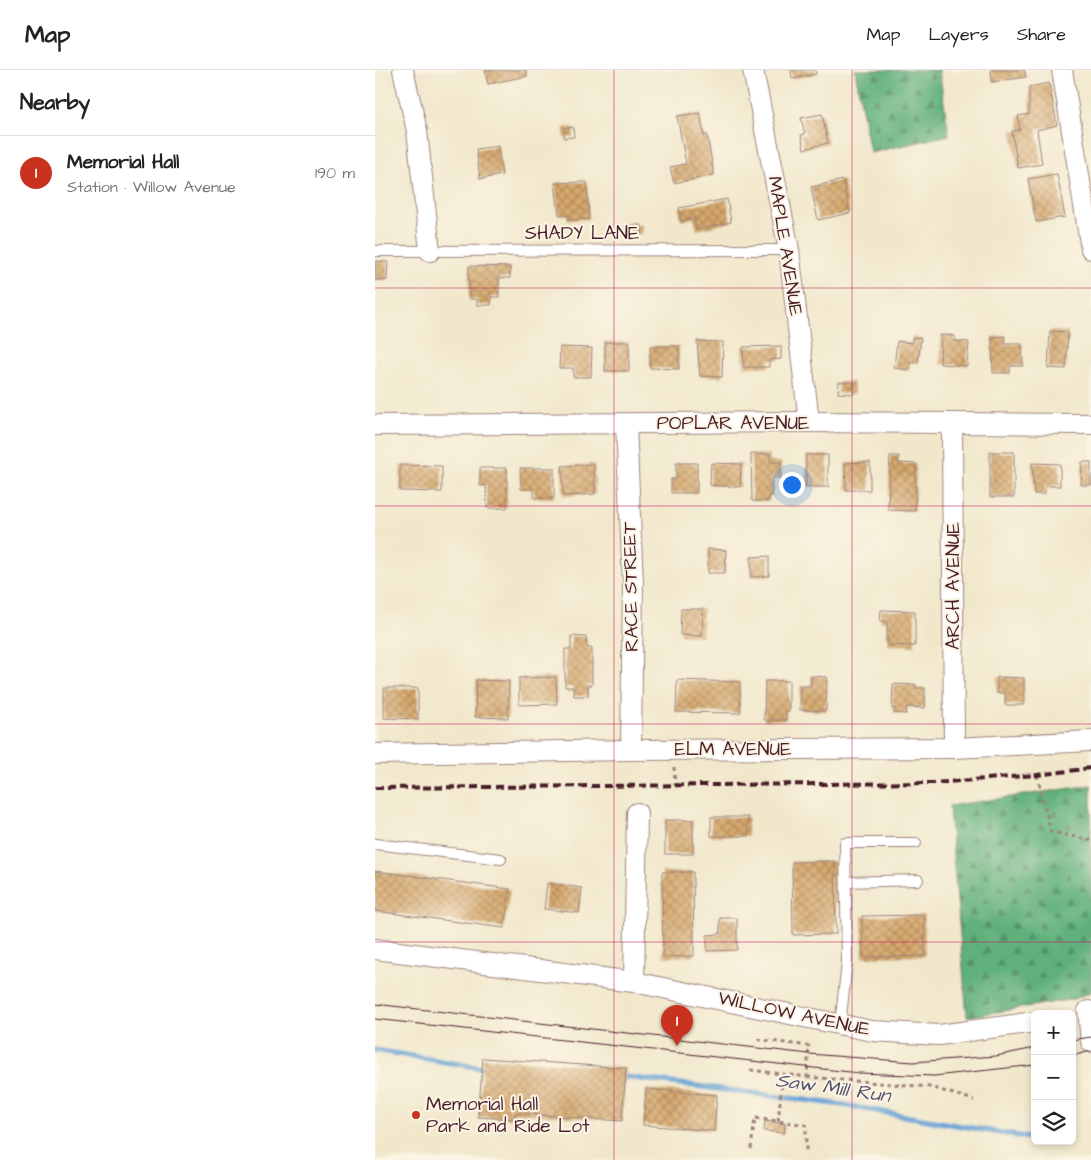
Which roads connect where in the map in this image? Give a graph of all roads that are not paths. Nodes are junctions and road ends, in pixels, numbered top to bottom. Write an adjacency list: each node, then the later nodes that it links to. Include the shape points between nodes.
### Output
1 (403, 70): 7 (street, via 417,131)
2 (753, 70): 5 (street, MAPLE AVENUE)
3 (1062, 70): 4 (street)
4 (1091, 249)
5 (789, 250): 7 (lane, SHADY LANE); 8 (street, MAPLE AVENUE)
6 (375, 251): 7 (lane, SHADY LANE)
7 (430, 251)
8 (809, 422): 9 (street, POPLAR AVENUE); 10 (street, POPLAR AVENUE)
9 (626, 424): 12 (street, POPLAR AVENUE); 15 (street, RACE STREET, via 633,583)
10 (952, 424): 11 (street, POPLAR AVENUE); 14 (street, ARCH AVENUE)
11 (1091, 424)
12 (375, 425)
13 (1091, 740): 14 (street, ELM AVENUE)
14 (954, 748): 15 (street, ELM AVENUE)
15 (631, 750): 16 (street, ELM AVENUE)
16 (375, 754)
17 (637, 813): 24 (street)
18 (916, 843): 22 (lane, via 845,843)
19 (375, 844): 20 (lane)
20 (501, 859)
21 (918, 880): 22 (lane)
22 (846, 882): 27 (lane, via 847,963)
23 (375, 949): 24 (street, WILLOW AVENUE)
24 (634, 982): 27 (street, WILLOW AVENUE)
25 (1084, 1012): 28 (street)
26 (1031, 1023): 27 (street, WILLOW AVENUE, via 939,1036)
27 (840, 1025)
28 (1091, 1042)

